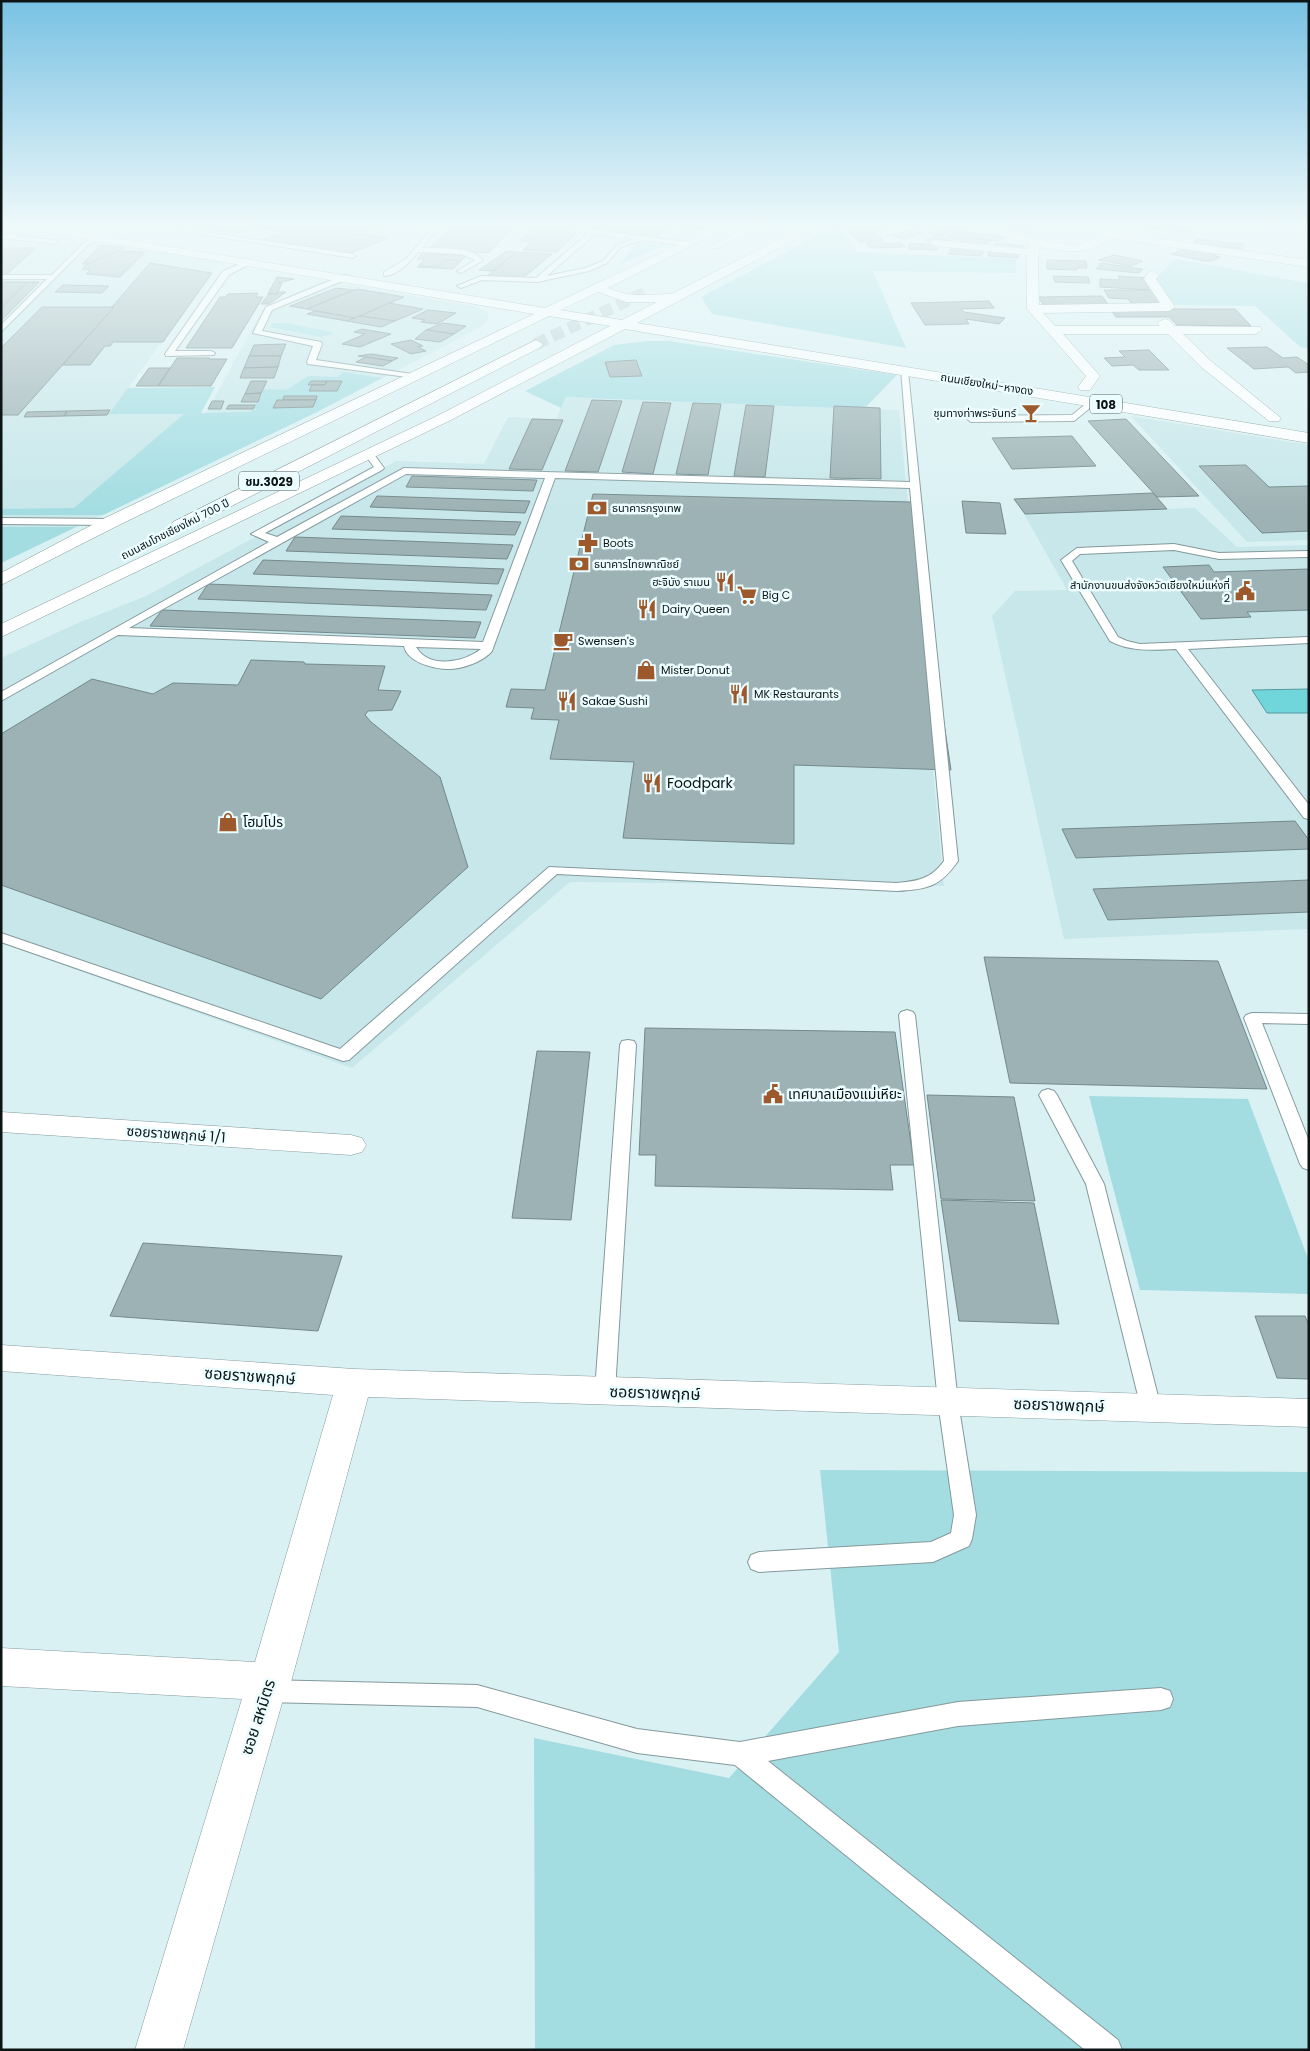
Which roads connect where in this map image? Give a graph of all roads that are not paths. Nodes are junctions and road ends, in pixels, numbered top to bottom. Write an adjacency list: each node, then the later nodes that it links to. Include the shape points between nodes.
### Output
1 (11, 320): 12 (lane)
2 (193, 320): 18 (lane, via 169,354)
3 (264, 320): 20 (lane, via 257,333 318,344 311,362)
4 (503, 320): 15 (main road)
5 (529, 320): 15 (main road)
6 (598, 320): 10 (main road, ถนนเชียงใหม่-หางดง / 108)
7 (631, 320): 10 (main road)
8 (668, 320): 21 (main road, ถนนเชียงใหม่-หางดง / 108)
9 (1043, 320): 13 (main road)
10 (623, 324): 16 (main road, ถนนเชียงใหม่-หางดง / 108); 17 (main road)
11 (1166, 325): 13 (main road); 14 (main road); 23 (main road, via 1206,364)
12 (1, 330)
13 (1052, 330): 21 (main road, via 1093,376)
14 (1254, 330)
15 (501, 333): 17 (main road, via 543,326); 20 (main road)
16 (697, 336): 17 (main road); 19 (main road, ถนนเชียงใหม่-หางดง / 108)
17 (581, 338): 27 (main road)
18 (210, 354)
19 (904, 371): 22 (main road, ถนนเชียงใหม่-หางดง / 108); 29 (lane)
20 (412, 376): 32 (main road)
21 (1085, 387): 23 (main road, ถนนเชียงใหม่-หางดง / 108)
22 (1092, 402): 24 (lane, via 1074,418); 26 (main road, ถนนเชียงใหม่-หางดง / 108)
23 (1274, 418): 25 (main road, ถนนเชียงใหม่-หางดง / 108)
24 (971, 419)
25 (1309, 424)
26 (1309, 438)
27 (370, 455): 34 (lane, via 379,468 256,534); 41 (main road)
28 (551, 475): 29 (lane); 34 (lane, via 404,471); 46 (lane)
29 (916, 485): 49 (lane, via 951,861 941,876 929,883 897,887 554,870 343,1056)
30 (169, 514): 33 (main road, ถนนสมโภชเชียงใหม่ 700 ปี / ชม.3029, via 529,343)
31 (1, 521): 32 (lane)
32 (110, 522): 37 (main road)
33 (165, 534)
34 (278, 541): 42 (lane)
35 (130, 552): 40 (main road, ถนนสมโภชเชียงใหม่ 700 ปี)
36 (1309, 554): 45 (lane, via 1219,556 1174,547 1077,551 1066,560 1114,639 1140,647)
37 (1, 580)
38 (28, 584): 39 (main road)
39 (1, 596)
40 (1, 618)
41 (1, 631)
42 (114, 631): 44 (lane); 47 (lane)
43 (1309, 640): 45 (lane)
44 (410, 644): 46 (lane); 46 (lane, via 410,649 422,660 447,666 474,660 486,651)
45 (1180, 645): 48 (lane)
46 (487, 646)
47 (1, 697)
48 (1309, 815)
49 (1, 937)
50 (907, 1015): 60 (lane)
51 (1309, 1019): 56 (lane, via 1252,1018)
52 (628, 1045): 59 (lane)
53 (1048, 1096): 61 (lane, via 1095,1184)
54 (1, 1122): 55 (main road, ซอยราชพฤกษ์ 1/1)
55 (351, 1145)
56 (1309, 1164)
57 (1, 1358): 58 (main road, ซอยราชพฤกษ์)
58 (354, 1383): 59 (main road, ซอยราชพฤกษ์); 65 (main road, ซอย สหมิตร)
59 (605, 1391): 60 (main road, ซอยราชพฤกษ์)
60 (948, 1402): 61 (main road, ซอยราชพฤกษ์); 63 (lane, via 965,1515 961,1539 933,1552)
61 (1150, 1408): 62 (main road, ซอยราชพฤกษ์)
62 (1309, 1413)
63 (759, 1562)
64 (1, 1667): 65 (main road)
65 (267, 1687): 67 (lane, via 477,1696 637,1741); 68 (main road, ซอย สหมิตร)
66 (1161, 1699): 67 (lane, via 958,1714)
67 (740, 1754): 69 (lane)
68 (158, 2050)
69 (1108, 2050)

